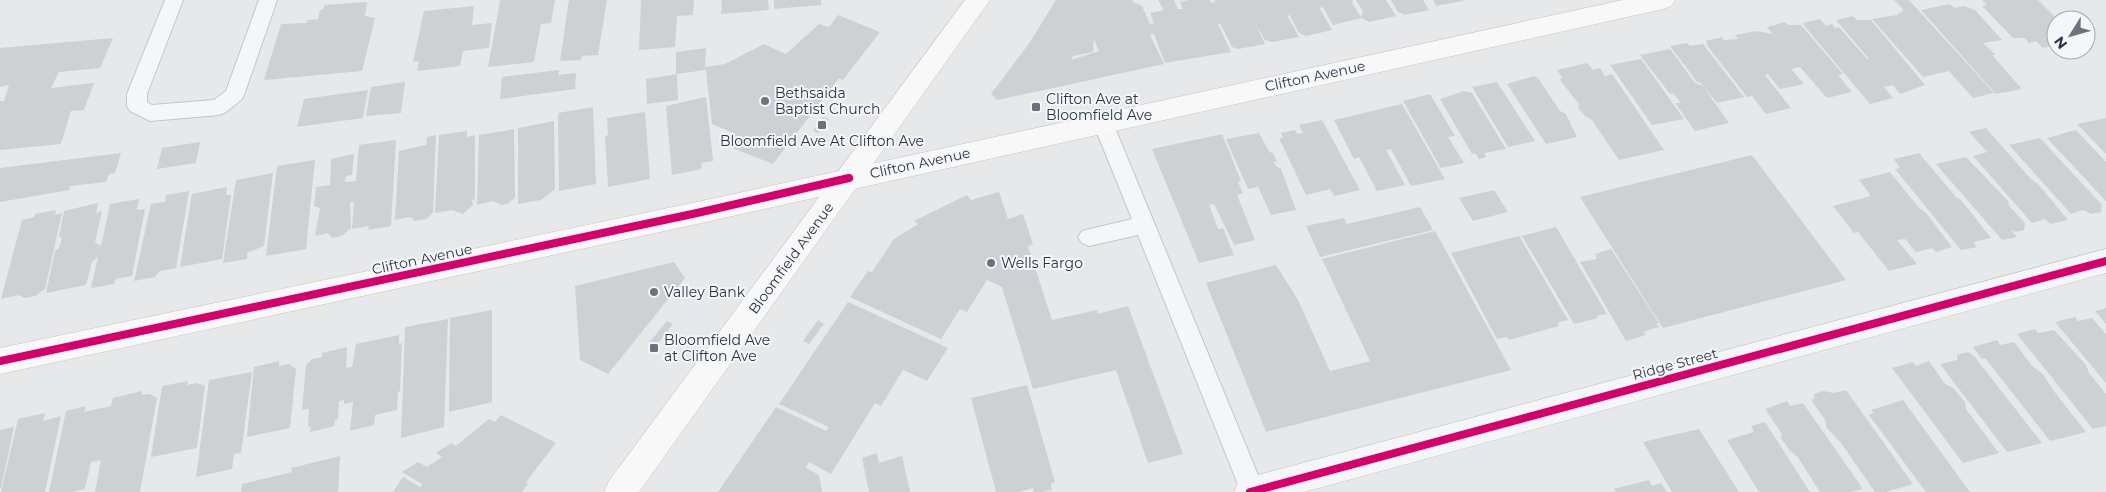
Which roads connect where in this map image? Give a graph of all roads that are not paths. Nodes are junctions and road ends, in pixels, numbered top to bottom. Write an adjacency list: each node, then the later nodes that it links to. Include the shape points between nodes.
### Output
1 (174, 0): 2 (lane, via 137,94 137,106 150,113 219,107 234,96)
2 (268, 0)
3 (978, 0): 6 (main road, Bloomfield Avenue)
4 (1663, 0): 5 (main road, Clifton Avenue)
5 (1103, 122): 6 (main road, Clifton Avenue); 7 (lane)
6 (849, 178): 10 (main road, Clifton Avenue, via 687,216); 11 (main road, Bloomfield Avenue)
7 (1144, 225): 8 (lane); 12 (lane)
8 (1089, 237)
9 (2106, 261): 12 (street, Ridge Street)
10 (0, 361)
11 (620, 492)
12 (1251, 492)

